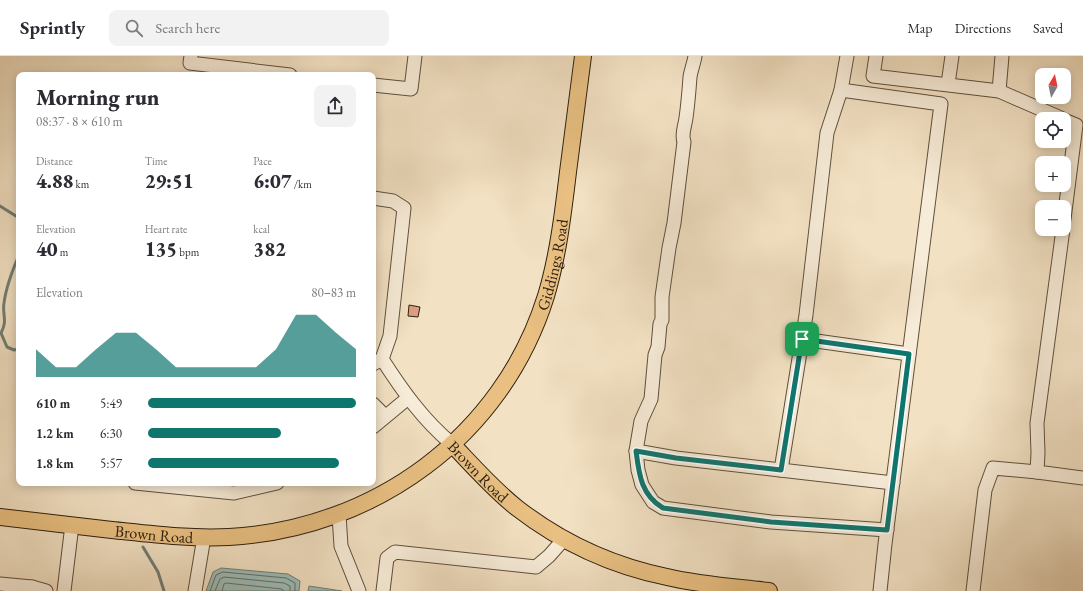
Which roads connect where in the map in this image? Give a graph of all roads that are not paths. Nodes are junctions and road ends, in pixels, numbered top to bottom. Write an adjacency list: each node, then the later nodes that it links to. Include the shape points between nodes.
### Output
1 (191, 56): 9 (lane, via 190,63)
2 (415, 56): 12 (lane, via 411,89)
3 (583, 56): 27 (main road, Giddings Road, via 559,240 545,300 530,338 509,375 482,412)
4 (695, 56): 28 (lane, via 690,75 690,92 682,138 684,142 681,172 662,297 662,320 655,355 651,399 640,421)
5 (847, 56): 13 (lane)
6 (876, 56): 11 (lane, via 873,76)
7 (952, 56): 11 (lane)
8 (1002, 56): 14 (lane)
9 (203, 70): 10 (lane)
10 (238, 72)
11 (948, 84): 14 (lane)
12 (376, 85)
13 (841, 90): 20 (lane, via 827,133); 21 (lane, via 941,104)
14 (999, 90): 15 (lane)
15 (1048, 112)
16 (1071, 123): 18 (lane, via 1076,125)
17 (376, 198): 22 (lane, via 393,201 404,208 390,336)
18 (1066, 200)
19 (1062, 236): 30 (lane, via 1037,423)
20 (802, 339): 21 (lane); 29 (lane)
21 (909, 354): 32 (lane)
22 (377, 362): 23 (lane)
23 (408, 398): 25 (lane); 27 (lane, via 439,434)
24 (376, 407): 25 (lane)
25 (385, 416): 26 (lane)
26 (376, 424)
27 (452, 444): 35 (main road, Brown Road, via 399,485 380,497); 40 (main road, Brown Road, via 508,501)
28 (636, 451): 29 (lane); 38 (lane, via 642,485 653,502 663,508 771,522)
29 (781, 470): 32 (lane)
30 (1037, 472): 31 (lane); 50 (lane, via 993,468 985,490)
31 (1083, 478)
32 (893, 483): 38 (lane)
33 (165, 486): 34 (lane, via 234,493)
34 (264, 486)
35 (340, 515): 39 (main road, Brown Road, via 268,533); 46 (lane, via 341,546)
36 (0, 517): 37 (main road, Brown Road)
37 (72, 525): 39 (main road, Brown Road); 44 (lane)
38 (887, 530): 49 (lane)
39 (204, 538): 45 (lane)
40 (564, 539): 47 (lane, via 536,567 395,552 387,558); 48 (main road, Brown Road, via 599,556 648,573)
41 (0, 584): 42 (lane)
42 (32, 589): 43 (lane)
43 (46, 591)
44 (64, 591)
45 (195, 591)
46 (359, 591)
47 (383, 591)
48 (769, 591)
49 (880, 591)
50 (973, 591)

